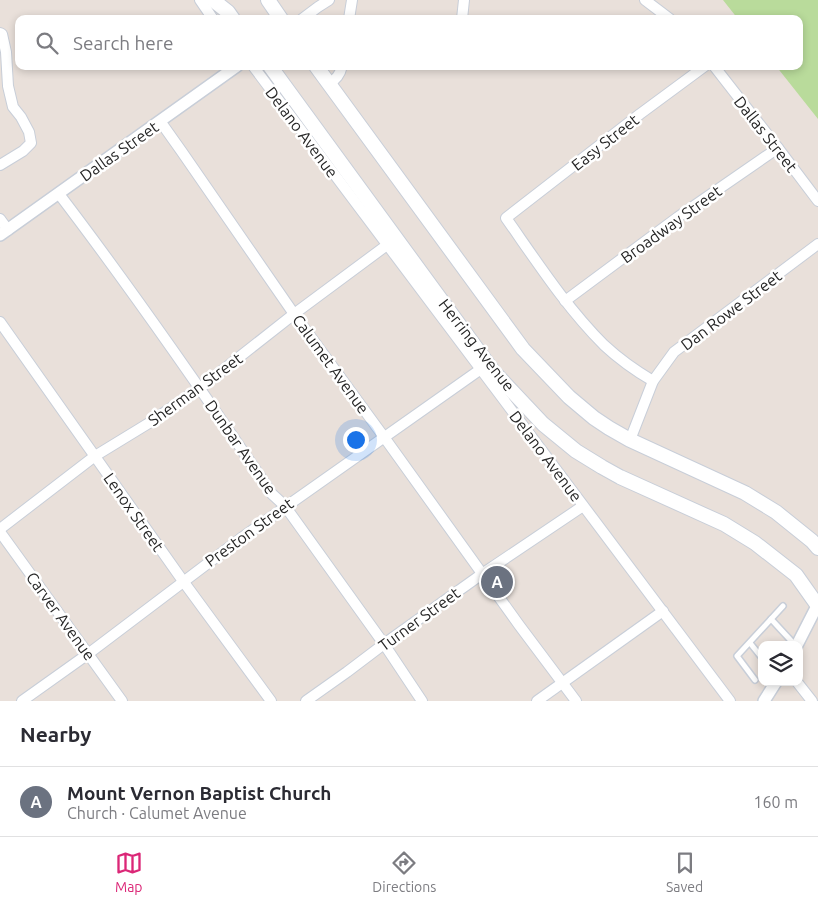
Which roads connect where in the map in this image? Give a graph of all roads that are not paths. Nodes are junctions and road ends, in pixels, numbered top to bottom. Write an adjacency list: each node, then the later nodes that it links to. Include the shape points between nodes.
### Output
1 (200, 0): 9 (street)
2 (213, 0): 10 (main road)
3 (268, 0): 11 (main road)
4 (329, 0): 12 (street)
5 (361, 0): 8 (street)
6 (464, 0): 13 (street)
7 (645, 0): 14 (street)
8 (351, 3)
9 (210, 15)
10 (230, 15)
11 (279, 15)
12 (307, 15)
13 (462, 15)
14 (665, 15)
15 (0, 33): 26 (street, via 6,52 13,107 21,117 30,143)
16 (232, 70): 24 (street, Dallas Street)
17 (256, 70): 32 (street, Delano Avenue)
18 (273, 70): 48 (main road, Herring Avenue, via 493,371 543,424 602,468 724,524 755,542 796,574)
19 (319, 70): 23 (main road)
20 (341, 70): 23 (street)
21 (700, 70): 33 (street, Easy Street, via 506,218)
22 (717, 70): 25 (street, Dallas Street)
23 (329, 84): 40 (main road, via 524,349 580,407)
24 (160, 122): 27 (street, Dallas Street); 34 (street, Calumet Avenue)
25 (778, 148): 28 (street, Dallas Street); 33 (street, Broadway Street)
26 (0, 165)
27 (59, 194): 30 (street, Dallas Street); 38 (street, Dunbar Avenue)
28 (818, 201)
29 (0, 219): 30 (street)
30 (4, 233)
31 (818, 244): 37 (street, Dan Rowe Street, via 674,352)
32 (387, 245): 34 (street, Sherman Street); 36 (street, Delano Avenue)
33 (565, 301): 37 (street, via 607,348)
34 (294, 314): 38 (street, Sherman Street); 39 (street, Calumet Avenue)
35 (0, 322): 41 (street, Lenox Street)
36 (481, 369): 39 (street, Preston Street); 43 (street, Delano Avenue)
37 (653, 382): 40 (street, Dan Rowe Street)
38 (200, 388): 41 (street, Sherman Street); 42 (street, Dunbar Avenue, via 272,494)
39 (384, 437): 42 (street, Preston Street); 46 (street, Calumet Avenue)
40 (630, 440): 45 (main road, via 745,493 792,524)
41 (95, 456): 44 (street, Sherman Street); 47 (street, Lenox Street)
42 (285, 506): 47 (street, Preston Street); 55 (street, Dunbar Avenue)
43 (583, 506): 46 (street, Turner Street); 50 (street, Delano Avenue)
44 (0, 531): 57 (street, Carver Avenue)
45 (818, 548)
46 (482, 574): 55 (street, Turner Street); 59 (street, Calumet Avenue)
47 (183, 581): 57 (street, Preston Street); 64 (street, Lenox Street)
48 (818, 605): 53 (street)
49 (783, 606): 51 (lane)
50 (663, 611): 59 (street); 69 (street, Delano Avenue)
51 (771, 619): 52 (lane); 54 (lane)
52 (792, 641)
53 (798, 641)
54 (750, 643): 56 (lane); 58 (lane, via 736,656)
55 (384, 644): 65 (street, Turner Street); 66 (street, Dunbar Avenue)
56 (758, 653)
57 (88, 654): 62 (street, Preston Street); 63 (street, Carver Avenue)
58 (755, 680)
59 (562, 682): 67 (street); 68 (street, Calumet Avenue)
60 (773, 686): 70 (street)
61 (800, 686): 71 (street)
62 (22, 701)
63 (122, 701)
64 (271, 701)
65 (306, 701)
66 (422, 701)
67 (537, 701)
68 (576, 701)
69 (730, 701)
70 (764, 701)
71 (812, 701)

